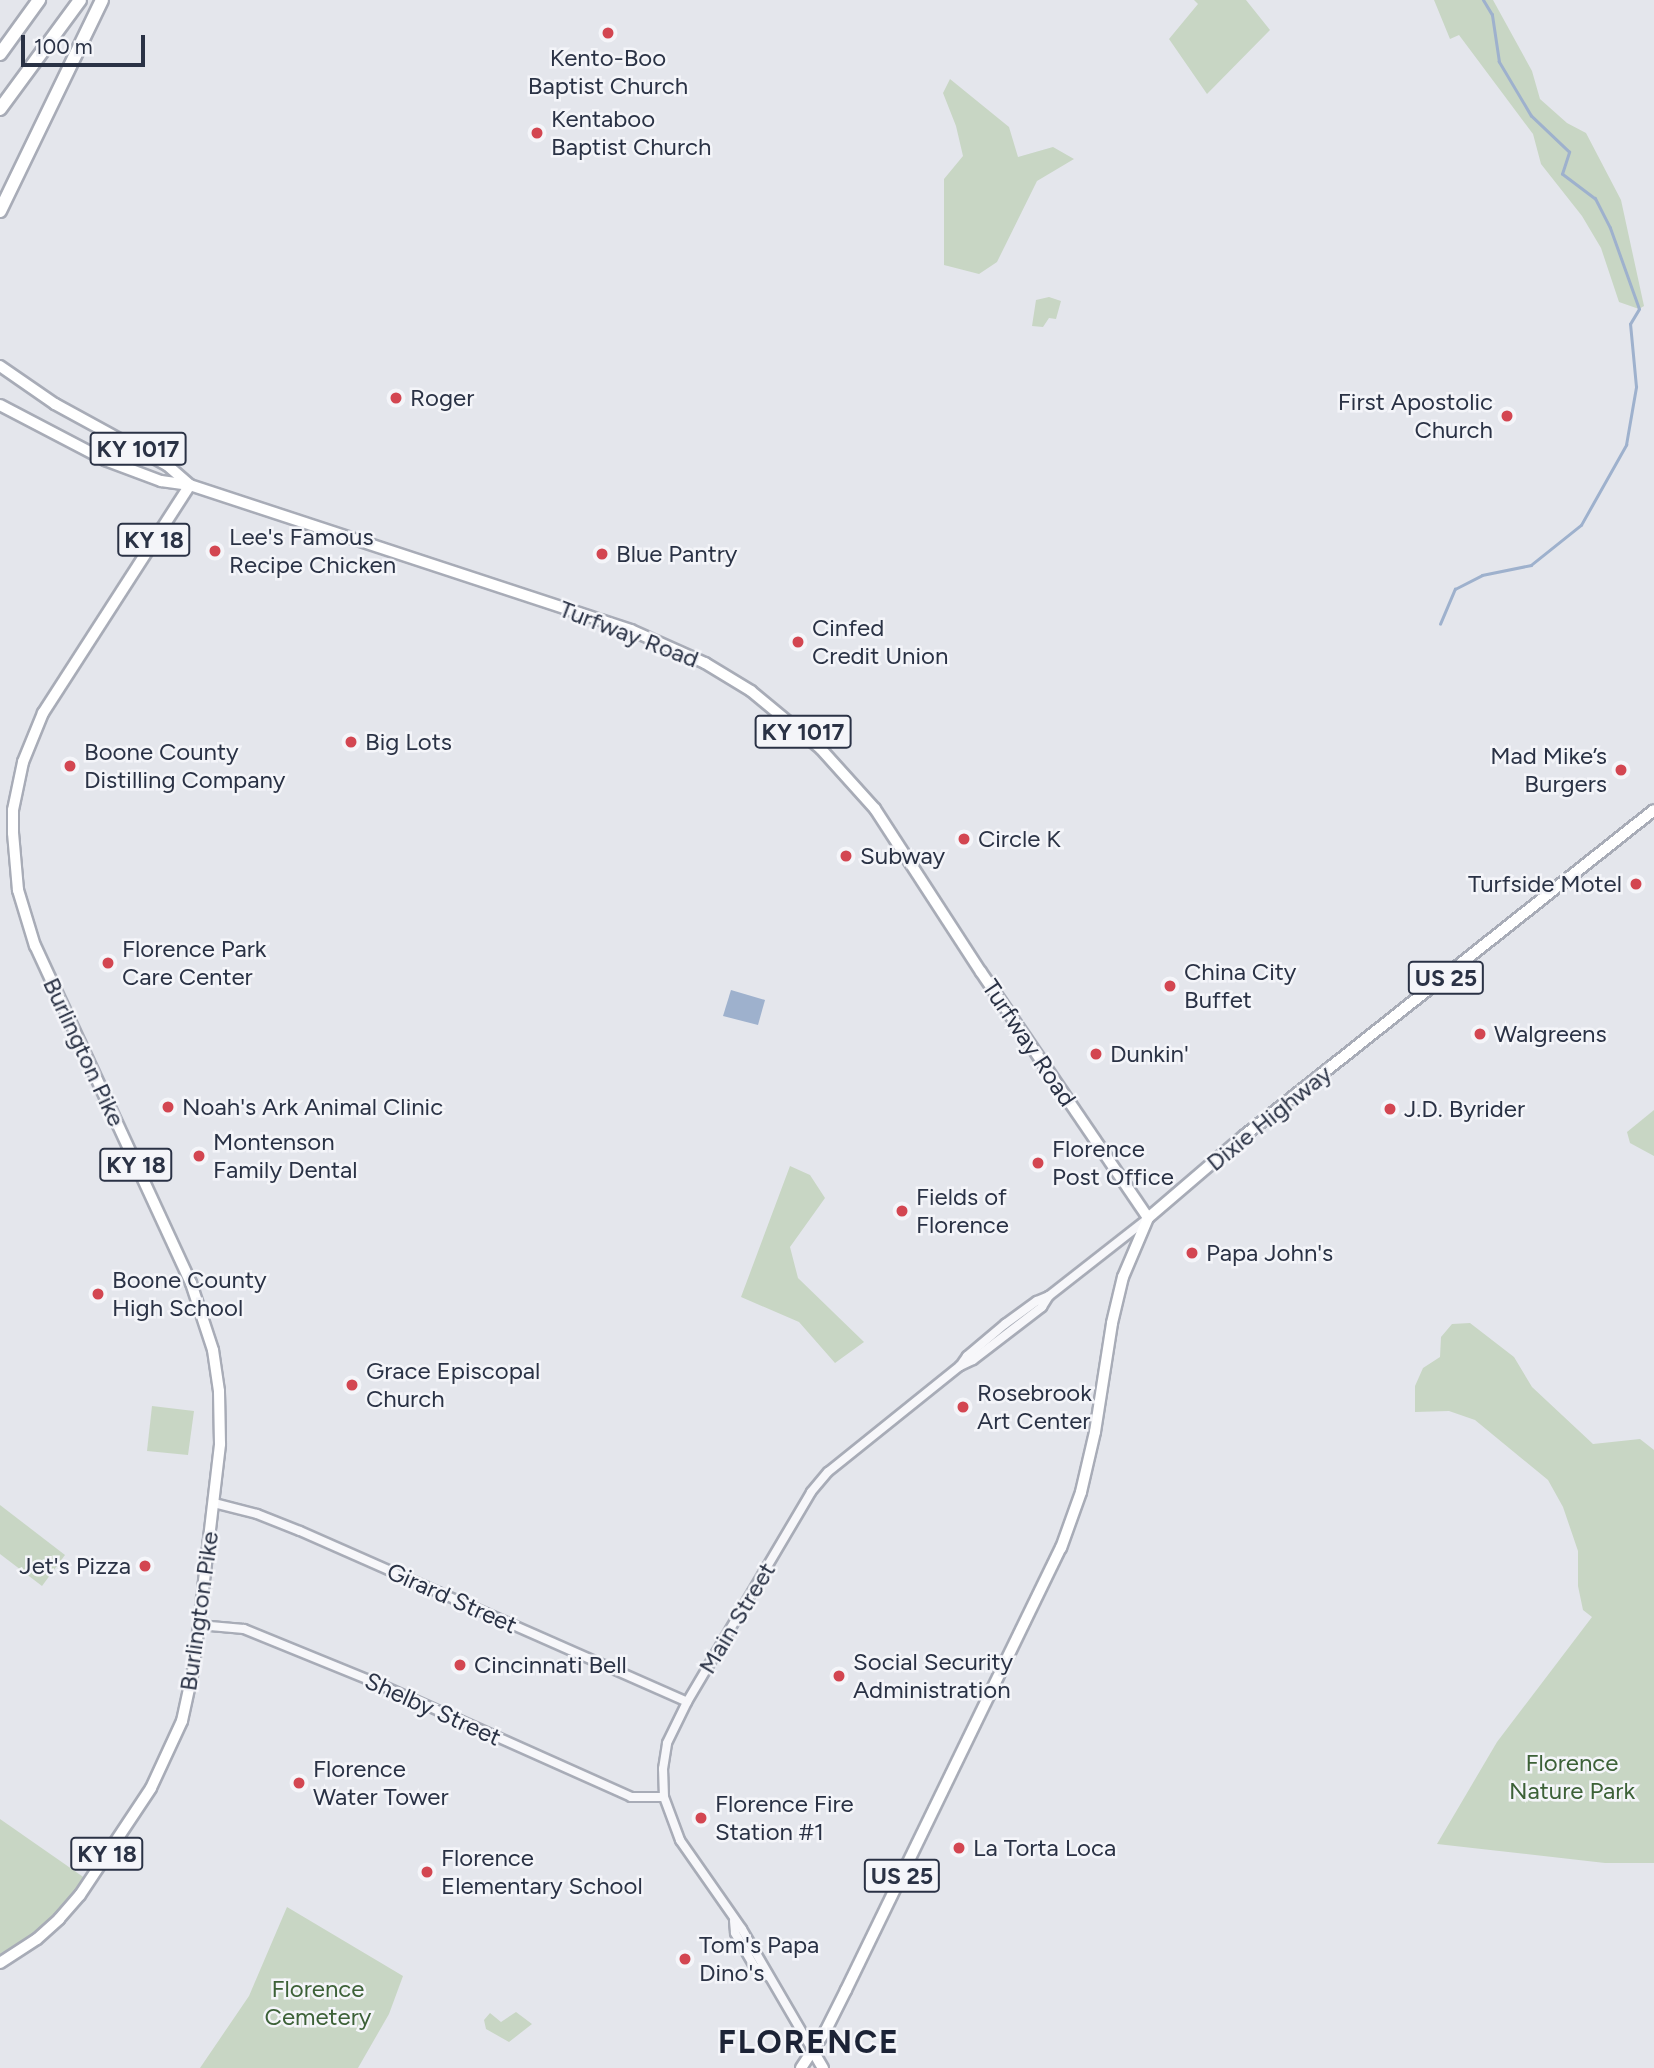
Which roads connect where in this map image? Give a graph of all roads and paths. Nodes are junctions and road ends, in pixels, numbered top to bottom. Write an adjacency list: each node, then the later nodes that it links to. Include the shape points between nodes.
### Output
1 (39, 0): 4 (highway)
2 (80, 0): 5 (highway)
3 (102, 0): 6 (highway)
4 (0, 54)
5 (0, 109)
6 (0, 211)
7 (0, 366): 9 (main road, Turfway Road / KY 1017, via 55,404 167,465)
8 (0, 405): 9 (main road, Turfway Road / KY 1017, via 105,460 161,481)
9 (190, 485): 11 (main road, Turfway Road / KY 1017, via 643,634 705,663 769,704 821,749 874,809); 12 (main road, Burlington Pike / KY 18, via 43,713 17,789 13,852 18,890 35,946 208,1329 220,1410)
10 (1654, 810): 11 (main road, Dixie Highway / US 25, via 1245,1135)
11 (1148, 1218): 14 (street, Main Street, via 1006,1324 828,1472 811,1492); 17 (main road, Dixie Highway / US 25, via 1123,1277 1095,1432 1061,1548)
12 (214, 1503): 13 (main road, Burlington Pike / KY 18); 14 (street, Girard Street, via 300,1531)
13 (199, 1625): 15 (street, Shelby Street, via 244,1629 631,1797); 16 (main road, Burlington Pike / KY 18, via 181,1721 151,1788 66,1912 37,1940)
14 (687, 1702): 15 (street, Main Street, via 667,1743)
15 (664, 1797): 17 (street, Main Street, via 680,1840 734,1921 735,1933 755,1967 768,1976)
16 (0, 1963)
17 (813, 2051): 18 (main road, Dixie Highway); 19 (main road)
18 (801, 2068)
19 (823, 2068)

